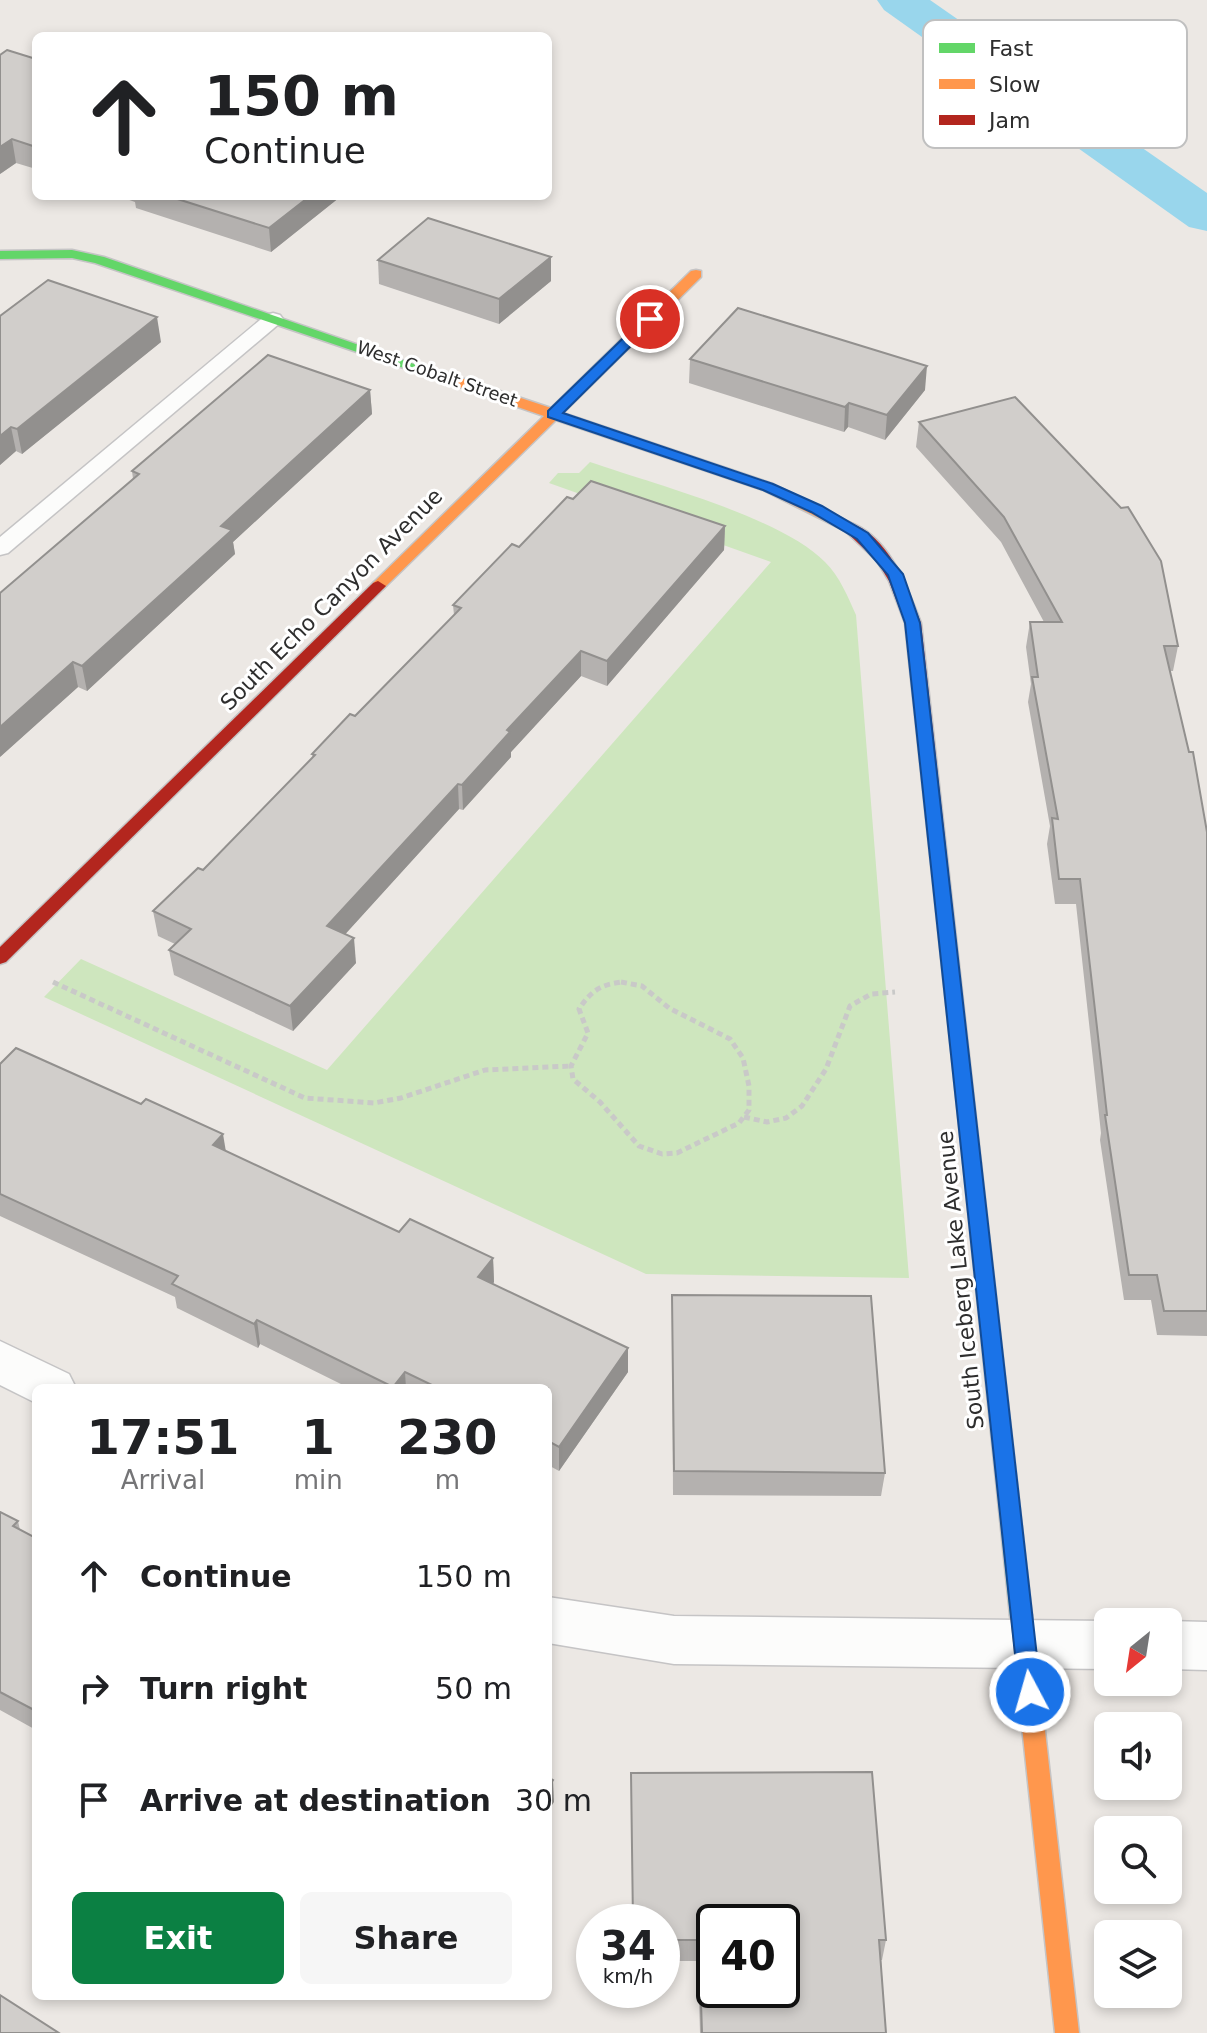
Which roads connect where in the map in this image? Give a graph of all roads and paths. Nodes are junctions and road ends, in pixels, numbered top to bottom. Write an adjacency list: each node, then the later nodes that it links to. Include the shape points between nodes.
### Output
1 (0, 255): 3 (street, West Cobalt Street, via 72,254 99,260)
2 (696, 274): 4 (street, South Echo Canyon Avenue)
3 (273, 319): 4 (street, West Cobalt Street); 6 (lane)
4 (553, 414): 5 (street, West Cobalt Street, via 768,487); 7 (street, South Echo Canyon Avenue)
5 (863, 536): 15 (street, South Iceberg Lake Avenue, via 895,574 913,623)
6 (0, 548)
7 (0, 958)
8 (45, 978): 10 (path, via 305,1098 331,1103 393,1100 508,1066)
9 (900, 992): 11 (path, via 862,996 850,1006 805,1106 773,1123)
10 (571, 1066): 11 (path, via 573,1079 639,1146 662,1154 677,1153); 11 (path, via 588,1033 579,1009 589,994 601,985 642,986 669,1008 730,1039 743,1058 749,1086)
11 (744, 1117)
12 (0, 1361): 13 (street)
13 (43, 1384)
14 (552, 1621): 15 (street, via 674,1640)
15 (1025, 1644): 16 (street); 19 (street, South Iceberg Lake Avenue)
16 (1094, 1645)
17 (1182, 1645): 18 (street)
18 (1207, 1646)
19 (1067, 2033)

